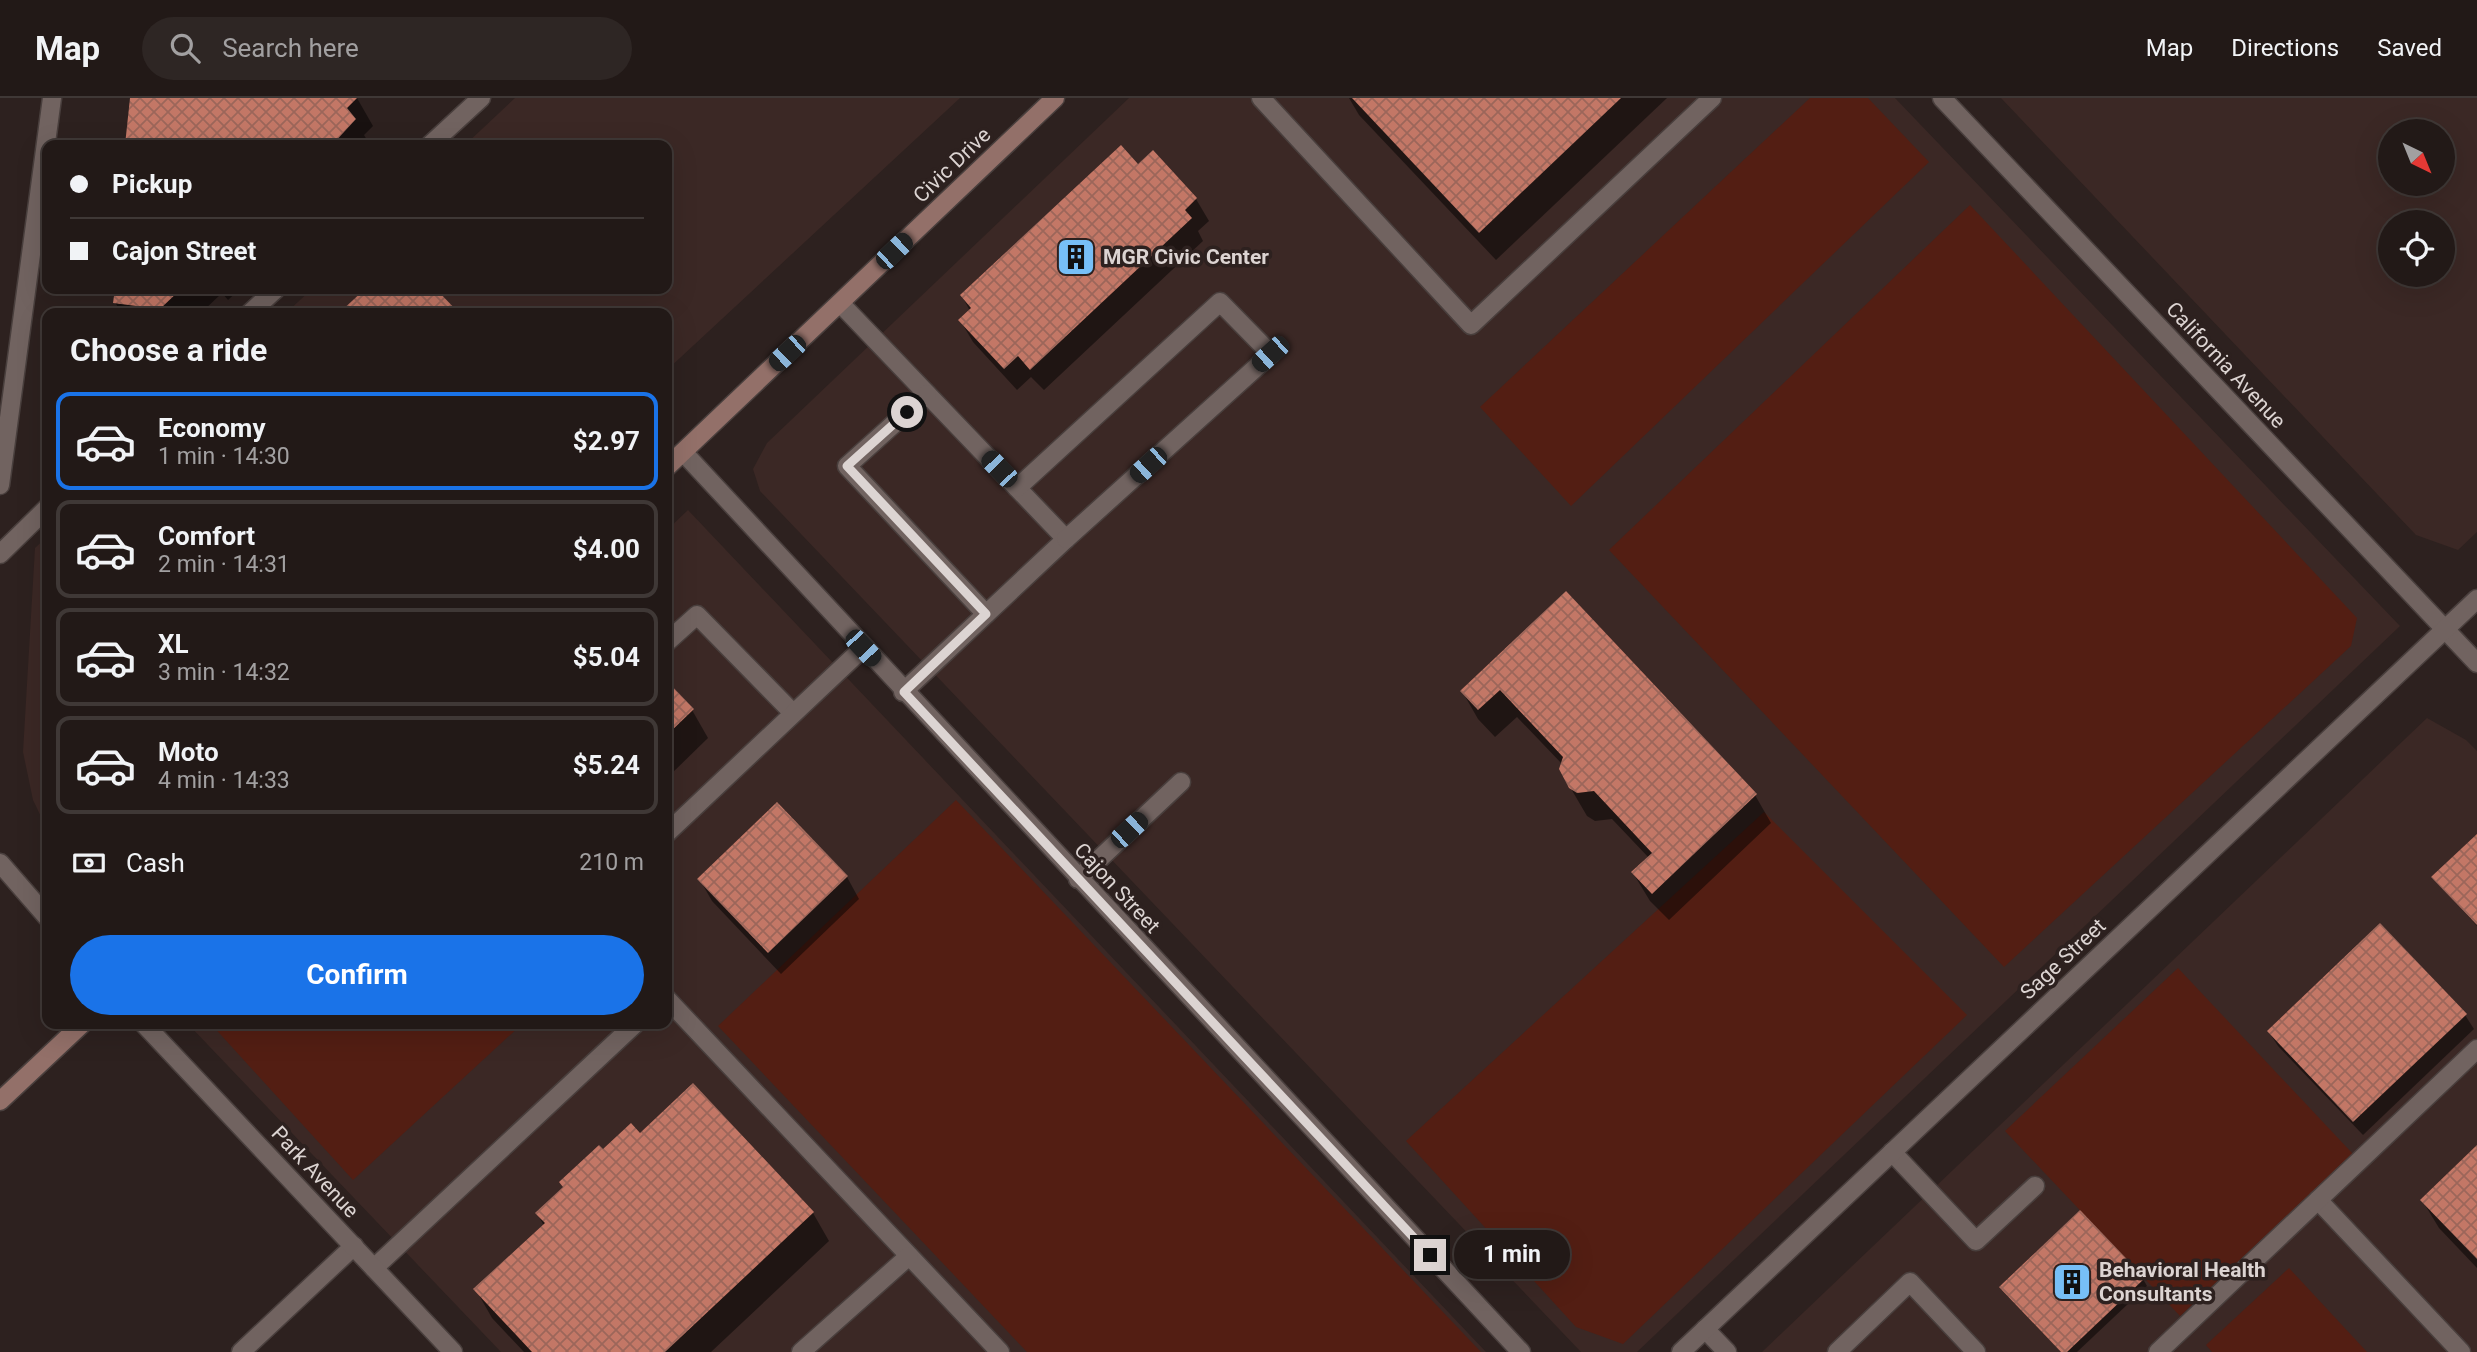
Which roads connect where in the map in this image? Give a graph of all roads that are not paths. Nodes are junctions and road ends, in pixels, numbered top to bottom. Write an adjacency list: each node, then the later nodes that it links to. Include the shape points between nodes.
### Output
1 (52, 98): 7 (street)
2 (481, 98): 8 (street)
3 (1055, 98): 11 (street, Civic Drive)
4 (1261, 98): 5 (street, via 1471,324)
5 (1712, 98)
6 (1942, 98): 23 (street, California Avenue)
7 (46, 140)
8 (435, 140)
9 (42, 172): 16 (street)
10 (271, 294): 12 (street)
11 (840, 303): 13 (street); 14 (street, Civic Drive)
12 (255, 308)
13 (927, 394): 17 (street); 22 (street, via 847,466)
14 (682, 452): 15 (street, Civic Drive); 25 (street, Cajon Street)
15 (672, 462)
16 (0, 485)
17 (1017, 488): 19 (street); 19 (street, via 1220,302 1270,354)
18 (42, 518): 20 (street)
19 (1066, 539): 22 (street)
20 (0, 554)
21 (2477, 599): 23 (street, Sage Street)
22 (986, 614): 27 (street)
23 (2445, 629): 26 (street, California Avenue); 40 (street, Sage Street)
24 (672, 638): 28 (street, via 697,615)
25 (863, 648): 27 (street, Cajon Street); 28 (street)
26 (2477, 663)
27 (904, 692): 32 (street, Cajon Street)
28 (793, 713): 30 (street)
29 (1181, 782): 32 (street)
30 (672, 828)
31 (0, 863): 33 (street)
32 (1077, 879): 51 (street, Cajon Street)
33 (42, 911)
34 (672, 1004): 44 (street)
35 (77, 1029): 39 (street)
36 (149, 1029): 43 (street, Park Avenue)
37 (630, 1029): 45 (street)
38 (2477, 1049): 42 (street)
39 (0, 1101)
40 (1892, 1152): 41 (street, via 1976,1241); 46 (street, Sage Street)
41 (2035, 1186)
42 (2318, 1200): 56 (street); 57 (street)
43 (354, 1246): 45 (street, Park Avenue); 47 (street)
44 (909, 1256): 49 (street); 50 (street)
45 (374, 1268): 48 (street, Park Avenue)
46 (1705, 1329): 52 (street, Sage Street); 53 (street)
47 (241, 1352)
48 (453, 1352)
49 (801, 1352)
50 (1000, 1352)
51 (1521, 1352)
52 (1681, 1352)
53 (1727, 1352)
54 (1837, 1352): 55 (street, via 1910,1282)
55 (1976, 1352)
56 (2158, 1352)
57 (2461, 1352)

